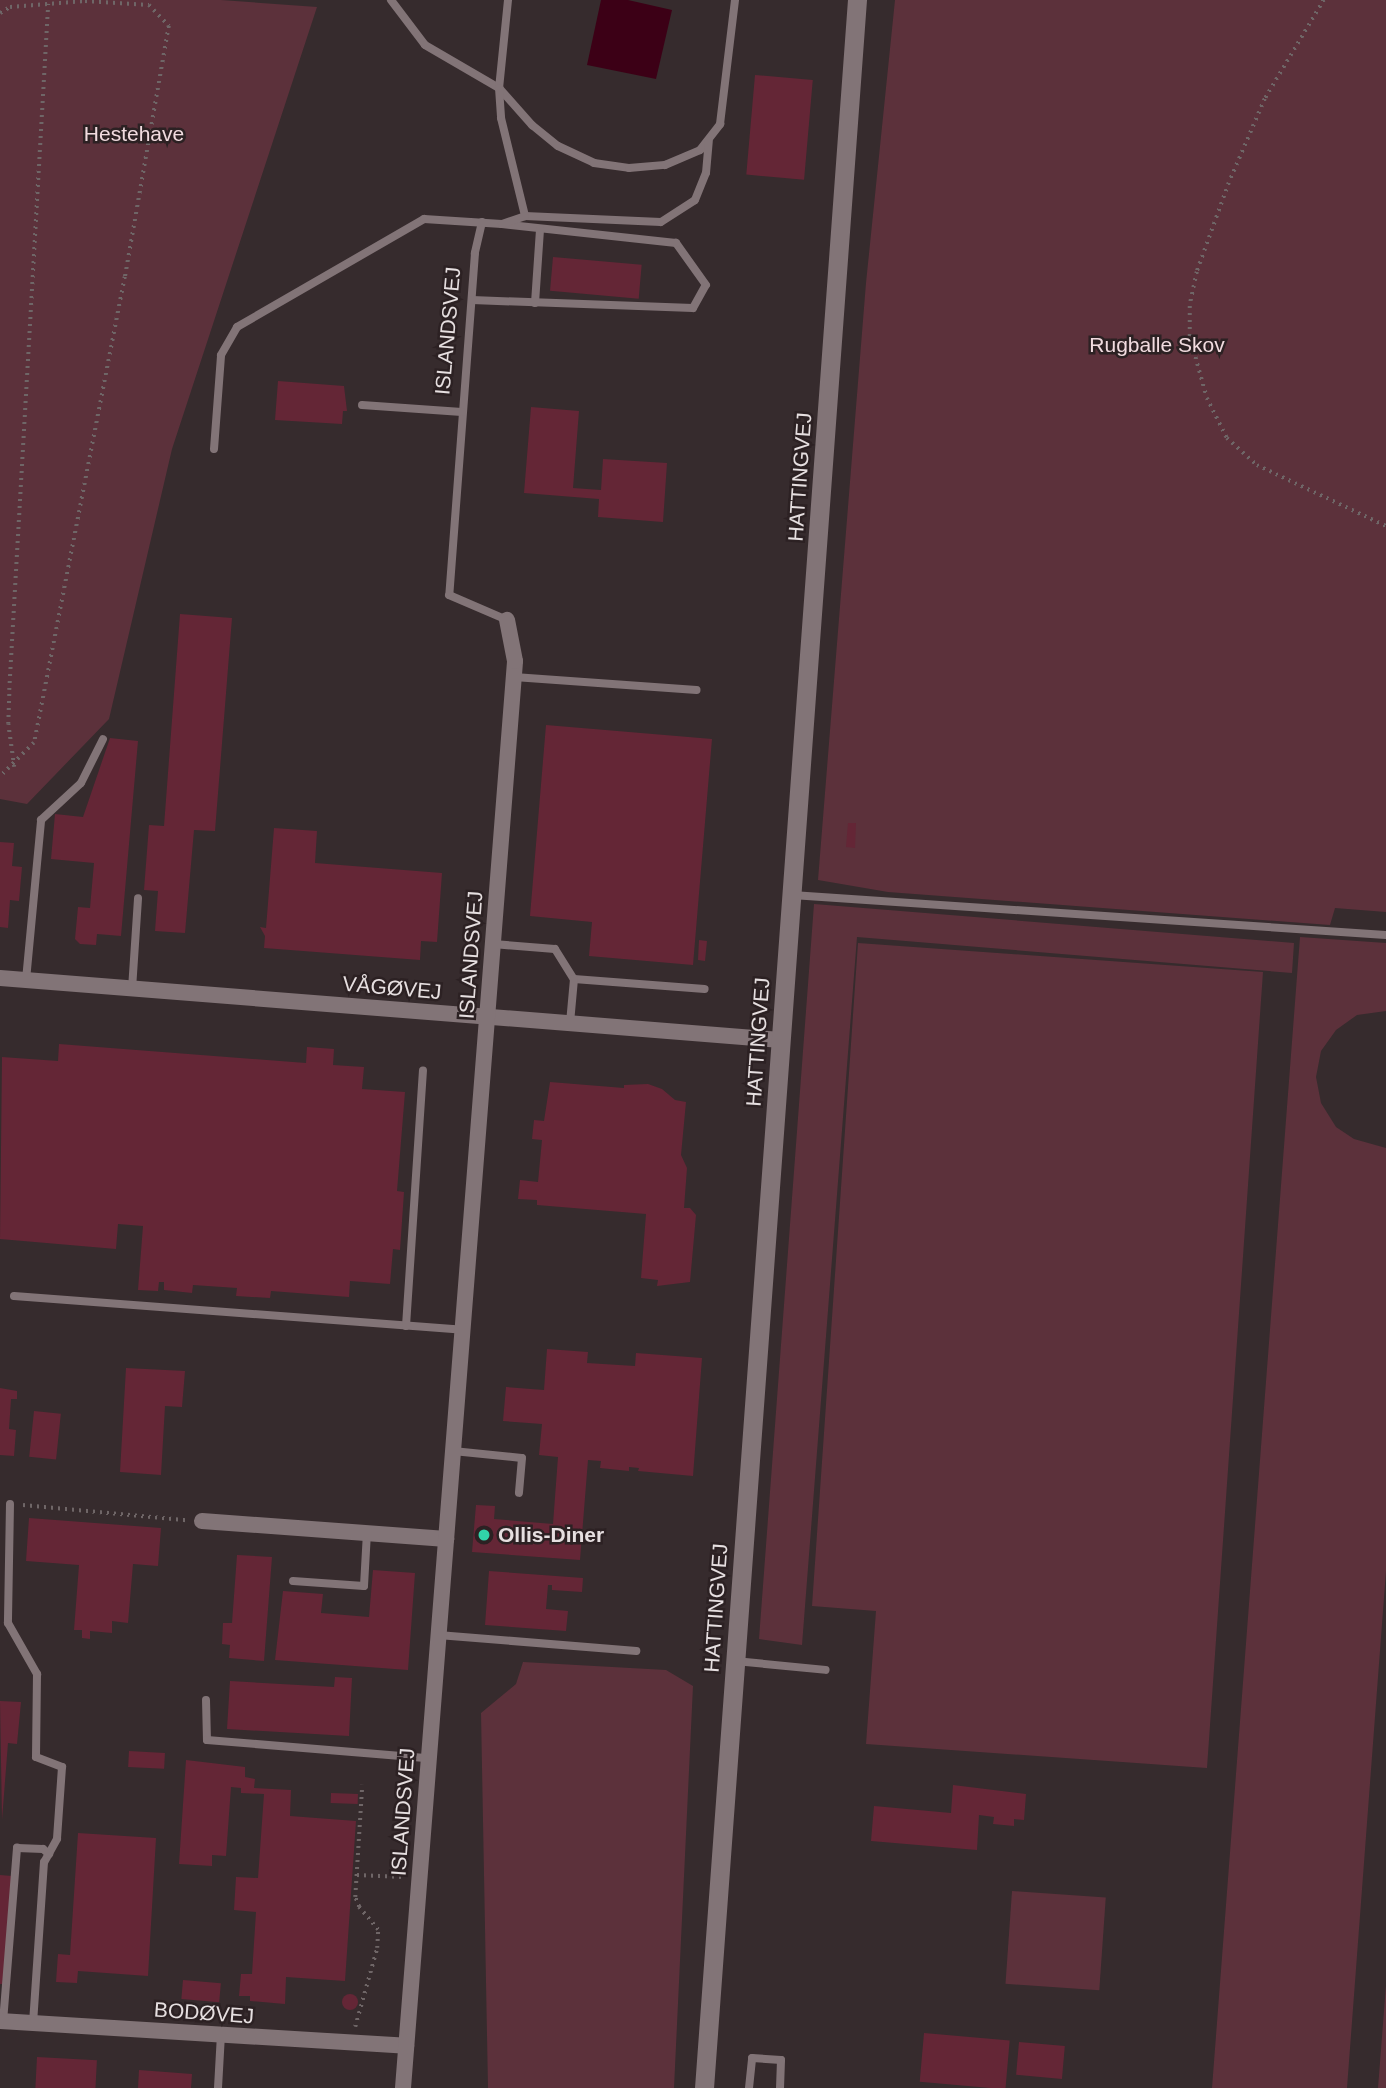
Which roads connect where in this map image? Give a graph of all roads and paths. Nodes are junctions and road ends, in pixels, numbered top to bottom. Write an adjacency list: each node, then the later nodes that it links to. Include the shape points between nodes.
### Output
1 (391, 0): 8 (lane, via 425,46)
2 (508, 0): 8 (lane)
3 (735, 0): 9 (lane, via 720,124)
4 (857, 0): 28 (street, HATTINGVEJ)
5 (1324, 0): 21 (path, via 1265,99 1229,183 1197,272 1190,337 1207,398 1227,438 1257,465)
6 (48, 3): 7 (path, via 10,7); 26 (path, via 8,701); 26 (path, via 149,5 169,26 34,743)
7 (0, 13)
8 (499, 88): 9 (lane, via 558,146 594,163 629,168 665,165 700,150); 10 (lane, via 501,118)
9 (709, 138): 11 (lane, via 706,173 695,200 662,222)
10 (525, 216): 11 (lane); 13 (lane)
11 (628, 221): 15 (lane)
12 (482, 222): 13 (lane); 16 (lane, ISLANDSVEJ); 20 (lane, via 424,219 237,327 221,355)
13 (502, 224): 14 (lane)
14 (540, 229): 15 (lane); 17 (lane)
15 (626, 238): 17 (lane, via 676,243 706,285 693,308)
16 (472, 300): 17 (lane); 19 (lane, ISLANDSVEJ)
17 (535, 303)
18 (362, 405): 19 (lane, ISLANDSVEJ)
19 (462, 412): 22 (lane, ISLANDSVEJ, via 449,595)
20 (214, 449)
21 (1386, 526)
22 (507, 621): 23 (street, ISLANDSVEJ)
23 (514, 677): 24 (lane); 31 (street, ISLANDSVEJ)
24 (697, 690)
25 (103, 739): 34 (lane, via 80,783 41,820)
26 (14, 767): 27 (path)
27 (0, 778)
28 (792, 895): 30 (lane); 39 (street, HATTINGVEJ)
29 (138, 898): 35 (lane)
30 (1386, 935)
31 (493, 944): 33 (lane, via 555,949); 37 (street, ISLANDSVEJ)
32 (0, 978): 34 (street, VÅGØVEJ)
33 (574, 979): 36 (lane); 38 (lane)
34 (26, 980): 35 (street, VÅGØVEJ)
35 (132, 989): 37 (street, VÅGØVEJ)
36 (705, 989)
37 (487, 1017): 38 (street, VÅGØVEJ); 43 (street, ISLANDSVEJ)
38 (570, 1023): 39 (street, VÅGØVEJ)
39 (781, 1040): 53 (street, HATTINGVEJ)
40 (423, 1071): 42 (lane)
41 (14, 1296): 42 (lane)
42 (406, 1326): 43 (lane)
43 (463, 1330): 44 (street, ISLANDSVEJ)
44 (453, 1451): 45 (lane, via 522,1458); 49 (street, ISLANDSVEJ)
45 (519, 1493)
46 (10, 1504): 47 (path); 58 (lane, via 8,1623 37,1674 36,1757 62,1767 57,1839)
47 (202, 1521): 48 (street)
48 (367, 1533): 49 (street); 50 (lane, via 364,1586)
49 (446, 1539): 51 (street, ISLANDSVEJ)
50 (293, 1581)
51 (438, 1636): 52 (lane); 56 (street, ISLANDSVEJ)
52 (636, 1651)
53 (735, 1661): 54 (lane); 68 (street, HATTINGVEJ)
54 (826, 1670)
55 (206, 1700): 56 (lane, via 207,1740)
56 (428, 1758): 60 (street, ISLANDSVEJ)
57 (362, 1785): 59 (path)
58 (49, 1854): 61 (lane, via 43,1849 17,1848); 62 (lane, via 44,1862)
59 (357, 1875): 60 (path); 64 (path, via 359,1907 379,1930)
60 (419, 1878): 65 (street, ISLANDSVEJ)
61 (2, 2022): 62 (street, BODØVEJ)
62 (33, 2024): 63 (street, BODØVEJ)
63 (221, 2035): 64 (street, BODØVEJ); 66 (lane)
64 (351, 2043): 65 (street, BODØVEJ)
65 (406, 2046): 67 (street, ISLANDSVEJ)
66 (218, 2088)
67 (402, 2088)
68 (704, 2088)
69 (749, 2088): 70 (lane, via 752,2058 781,2060)
70 (780, 2088)

